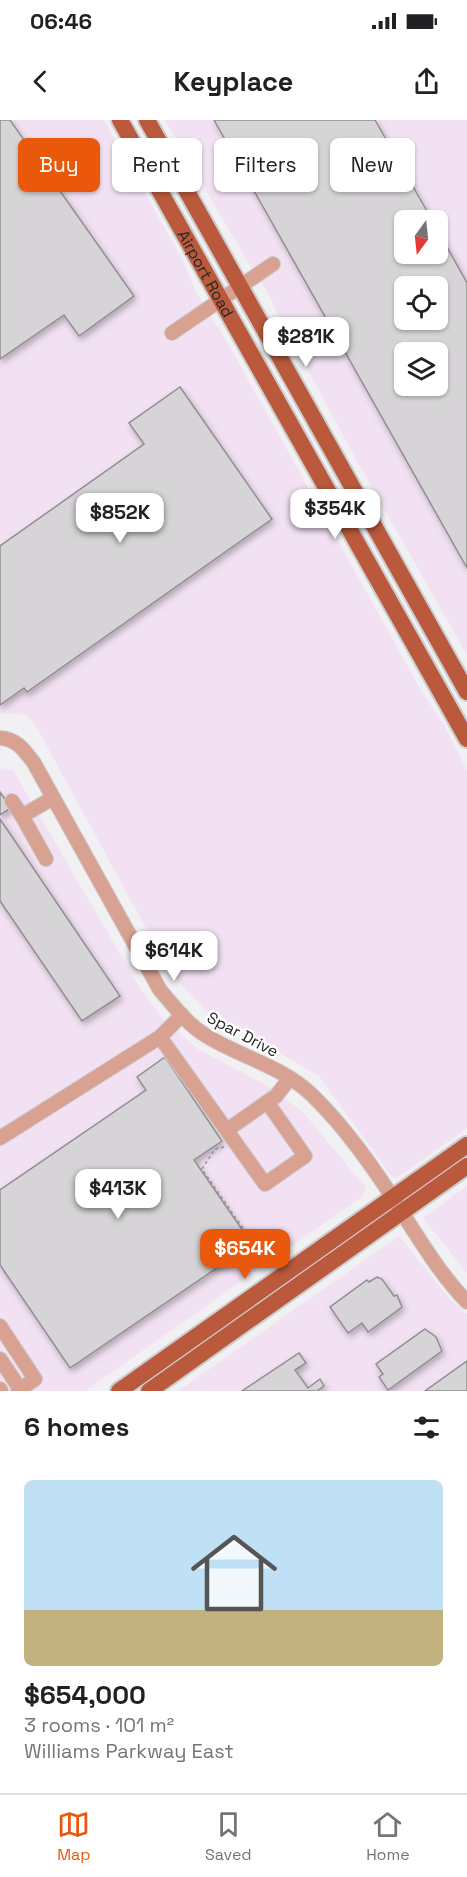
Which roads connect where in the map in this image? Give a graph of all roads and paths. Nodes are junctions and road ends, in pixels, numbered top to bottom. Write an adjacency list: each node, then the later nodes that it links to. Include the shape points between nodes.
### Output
1 (120, 120): 5 (main road, Airport Road)
2 (147, 120): 4 (main road, Airport Road)
3 (273, 264): 4 (street)
4 (240, 286): 5 (street); 7 (main road, Airport Road)
5 (221, 300): 6 (street); 9 (main road, Airport Road)
6 (172, 333)
7 (467, 692)
8 (1, 738): 10 (street, Spar Drive, via 21,747)
9 (467, 739)
10 (53, 798): 12 (street); 14 (street, Spar Drive, via 160,990)
11 (12, 801): 12 (street)
12 (22, 816): 13 (street)
13 (46, 859)
14 (182, 1015): 15 (street); 16 (street, Spar Drive, via 202,1034)
15 (160, 1037): 18 (street); 19 (street)
16 (290, 1078): 17 (street); 23 (street, Spar Drive, via 335,1119)
17 (267, 1102): 18 (street); 20 (street, via 305,1156 265,1184)
18 (226, 1130): 20 (street)
19 (0, 1138)
20 (235, 1142): 25 (path, via 215,1149 202,1169)
21 (467, 1144): 23 (main road)
22 (467, 1166): 24 (main road)
23 (392, 1197): 24 (street, Spar Drive); 25 (main road)
24 (403, 1212): 26 (street, Spar Drive, via 439,1269); 31 (main road)
25 (277, 1279): 30 (main road)
26 (467, 1302)
27 (0, 1326): 29 (street, via 35,1379)
28 (0, 1359): 29 (street)
29 (19, 1390)
30 (119, 1391)
31 (149, 1391)

